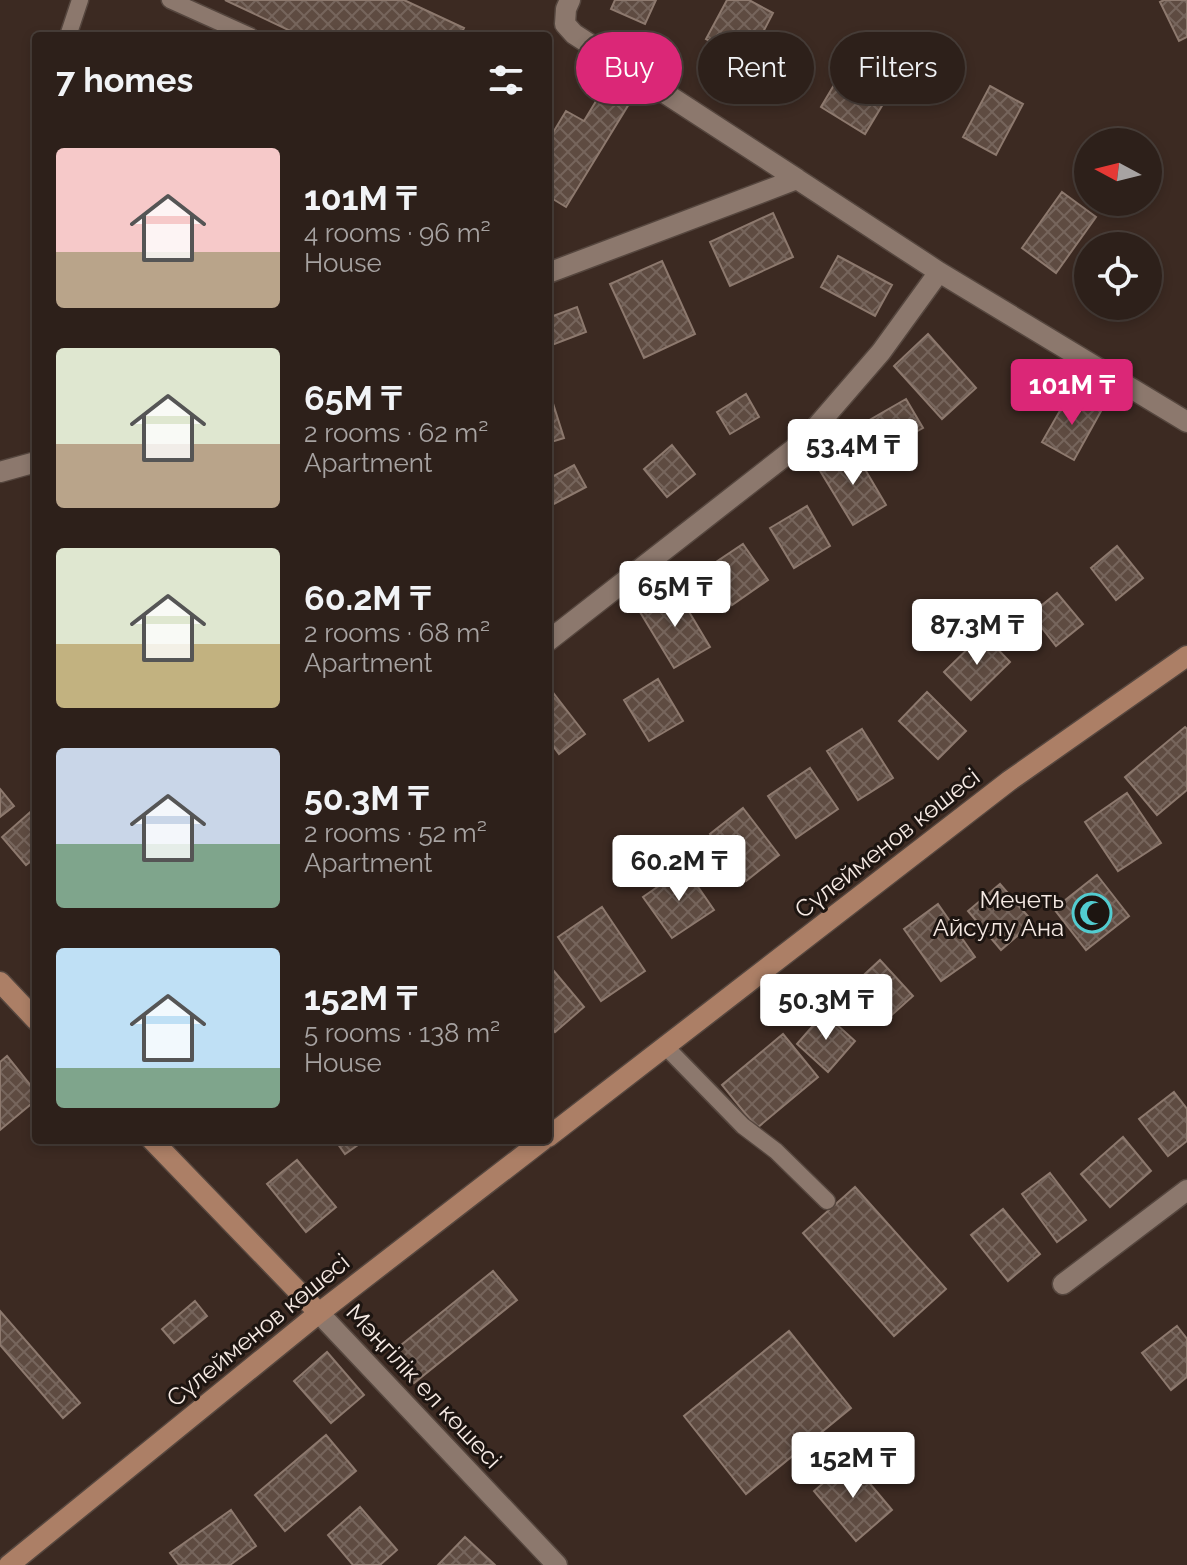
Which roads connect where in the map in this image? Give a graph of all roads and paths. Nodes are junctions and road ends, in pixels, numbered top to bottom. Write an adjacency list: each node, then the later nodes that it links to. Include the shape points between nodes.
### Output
1 (80, 0): 4 (lane)
2 (170, 0): 5 (lane)
3 (570, 0): 6 (street, via 565,24 574,34)
4 (69, 32)
5 (241, 32)
6 (797, 179): 7 (street); 8 (street)
7 (552, 271)
8 (939, 272): 9 (street); 12 (street, via 881,352 804,441)
9 (1187, 422)
10 (32, 463): 11 (street)
11 (0, 472)
12 (552, 638)
13 (1187, 656): 16 (main road, Сүлейменов көшесі, via 1009,781)
14 (0, 982): 15 (main road)
15 (32, 1016)
16 (665, 1046): 17 (main road, Сүлейменов көшесі); 21 (lane)
17 (552, 1133)
18 (156, 1144): 23 (main road, Мәңгілік ел көшесі)
19 (538, 1144): 23 (main road, Сүлейменов көшесі)
20 (1187, 1190): 22 (street)
21 (827, 1201)
22 (1063, 1284)
23 (319, 1313): 24 (main road, Сүлейменов көшесі); 25 (street, Мәңгілік ел көшесі)
24 (9, 1565)
25 (557, 1565)

